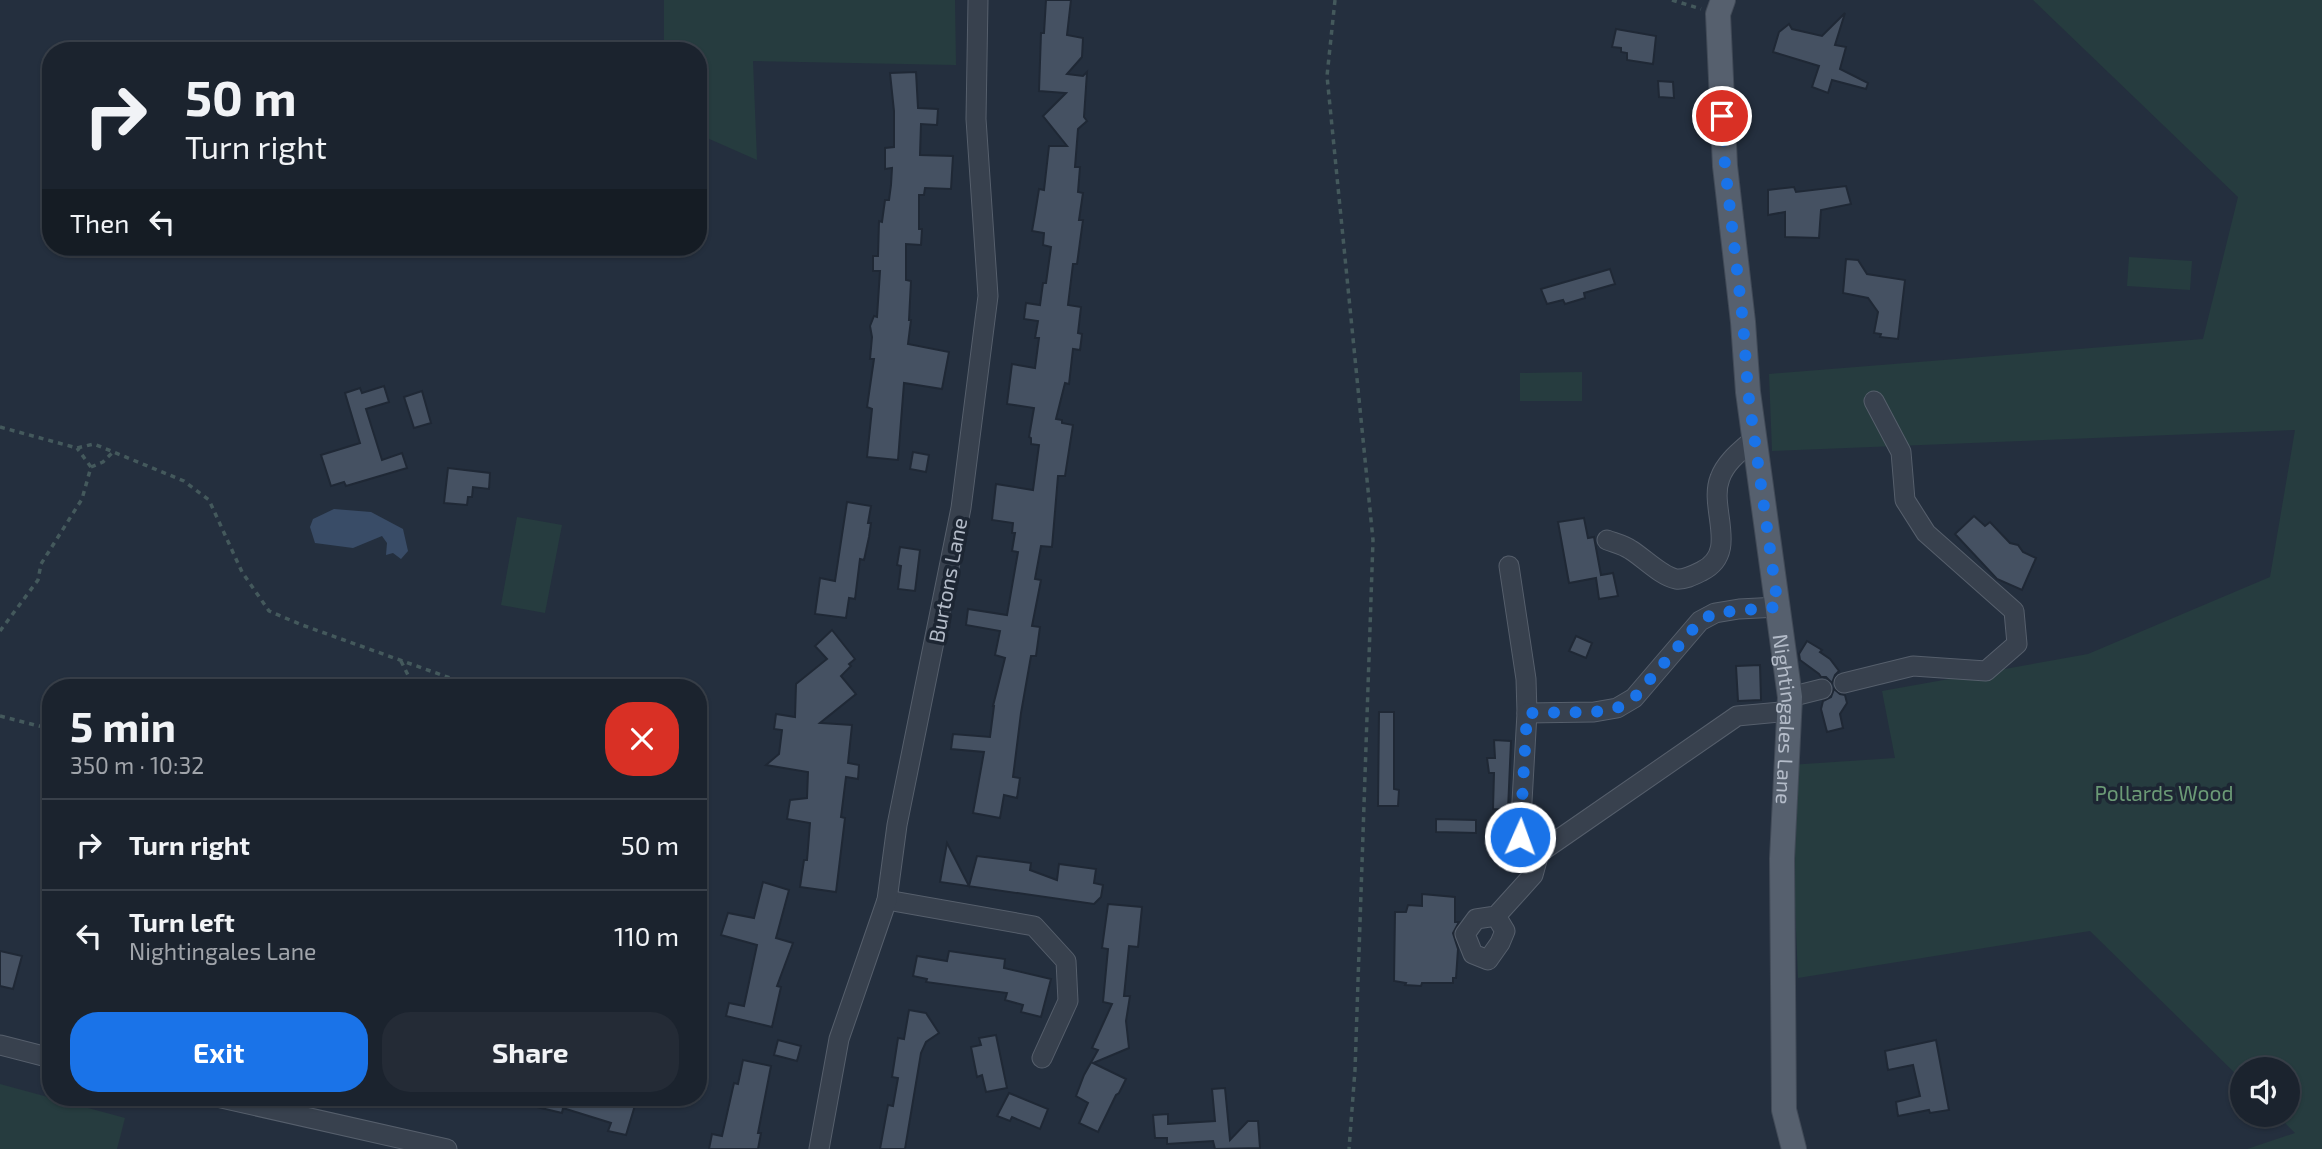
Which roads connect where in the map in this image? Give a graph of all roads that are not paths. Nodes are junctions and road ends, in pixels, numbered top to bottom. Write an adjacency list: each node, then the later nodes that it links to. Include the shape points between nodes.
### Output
1 (978, 0): 13 (street, Burtons Lane, via 976,118 988,296 961,508 897,825)
2 (1720, 7): 4 (main road, Nightingales Lane, via 1725,166)
3 (1874, 401): 8 (street, via 1901,452 1905,500 1926,533 2014,611 2017,643 1986,671 1913,666)
4 (1755, 438): 5 (street, via 1720,477 1716,490 1722,531 1719,554 1708,568 1676,579 1628,547); 7 (main road, Nightingales Lane)
5 (1607, 540)
6 (1509, 566): 11 (street)
7 (1778, 607): 10 (main road, Nightingales Lane); 11 (street, via 1715,613 1700,621 1634,698 1617,708)
8 (1844, 684)
9 (1822, 689): 10 (street)
10 (1790, 704): 12 (street, via 1737,716 1539,853); 21 (main road, Nightingales Lane, via 1782,859 1784,1110)
11 (1527, 713): 12 (street, via 1520,837)
12 (1536, 862): 14 (street, via 1533,875)
13 (887, 900): 17 (street, via 1034,926 1066,961 1068,1001); 20 (street, Burtons Lane, via 839,1039)
14 (1496, 916)
15 (0, 1045): 16 (street)
16 (42, 1056)
17 (1042, 1058)
18 (257, 1106): 19 (street)
19 (447, 1149)
20 (820, 1149)
21 (1794, 1149)

